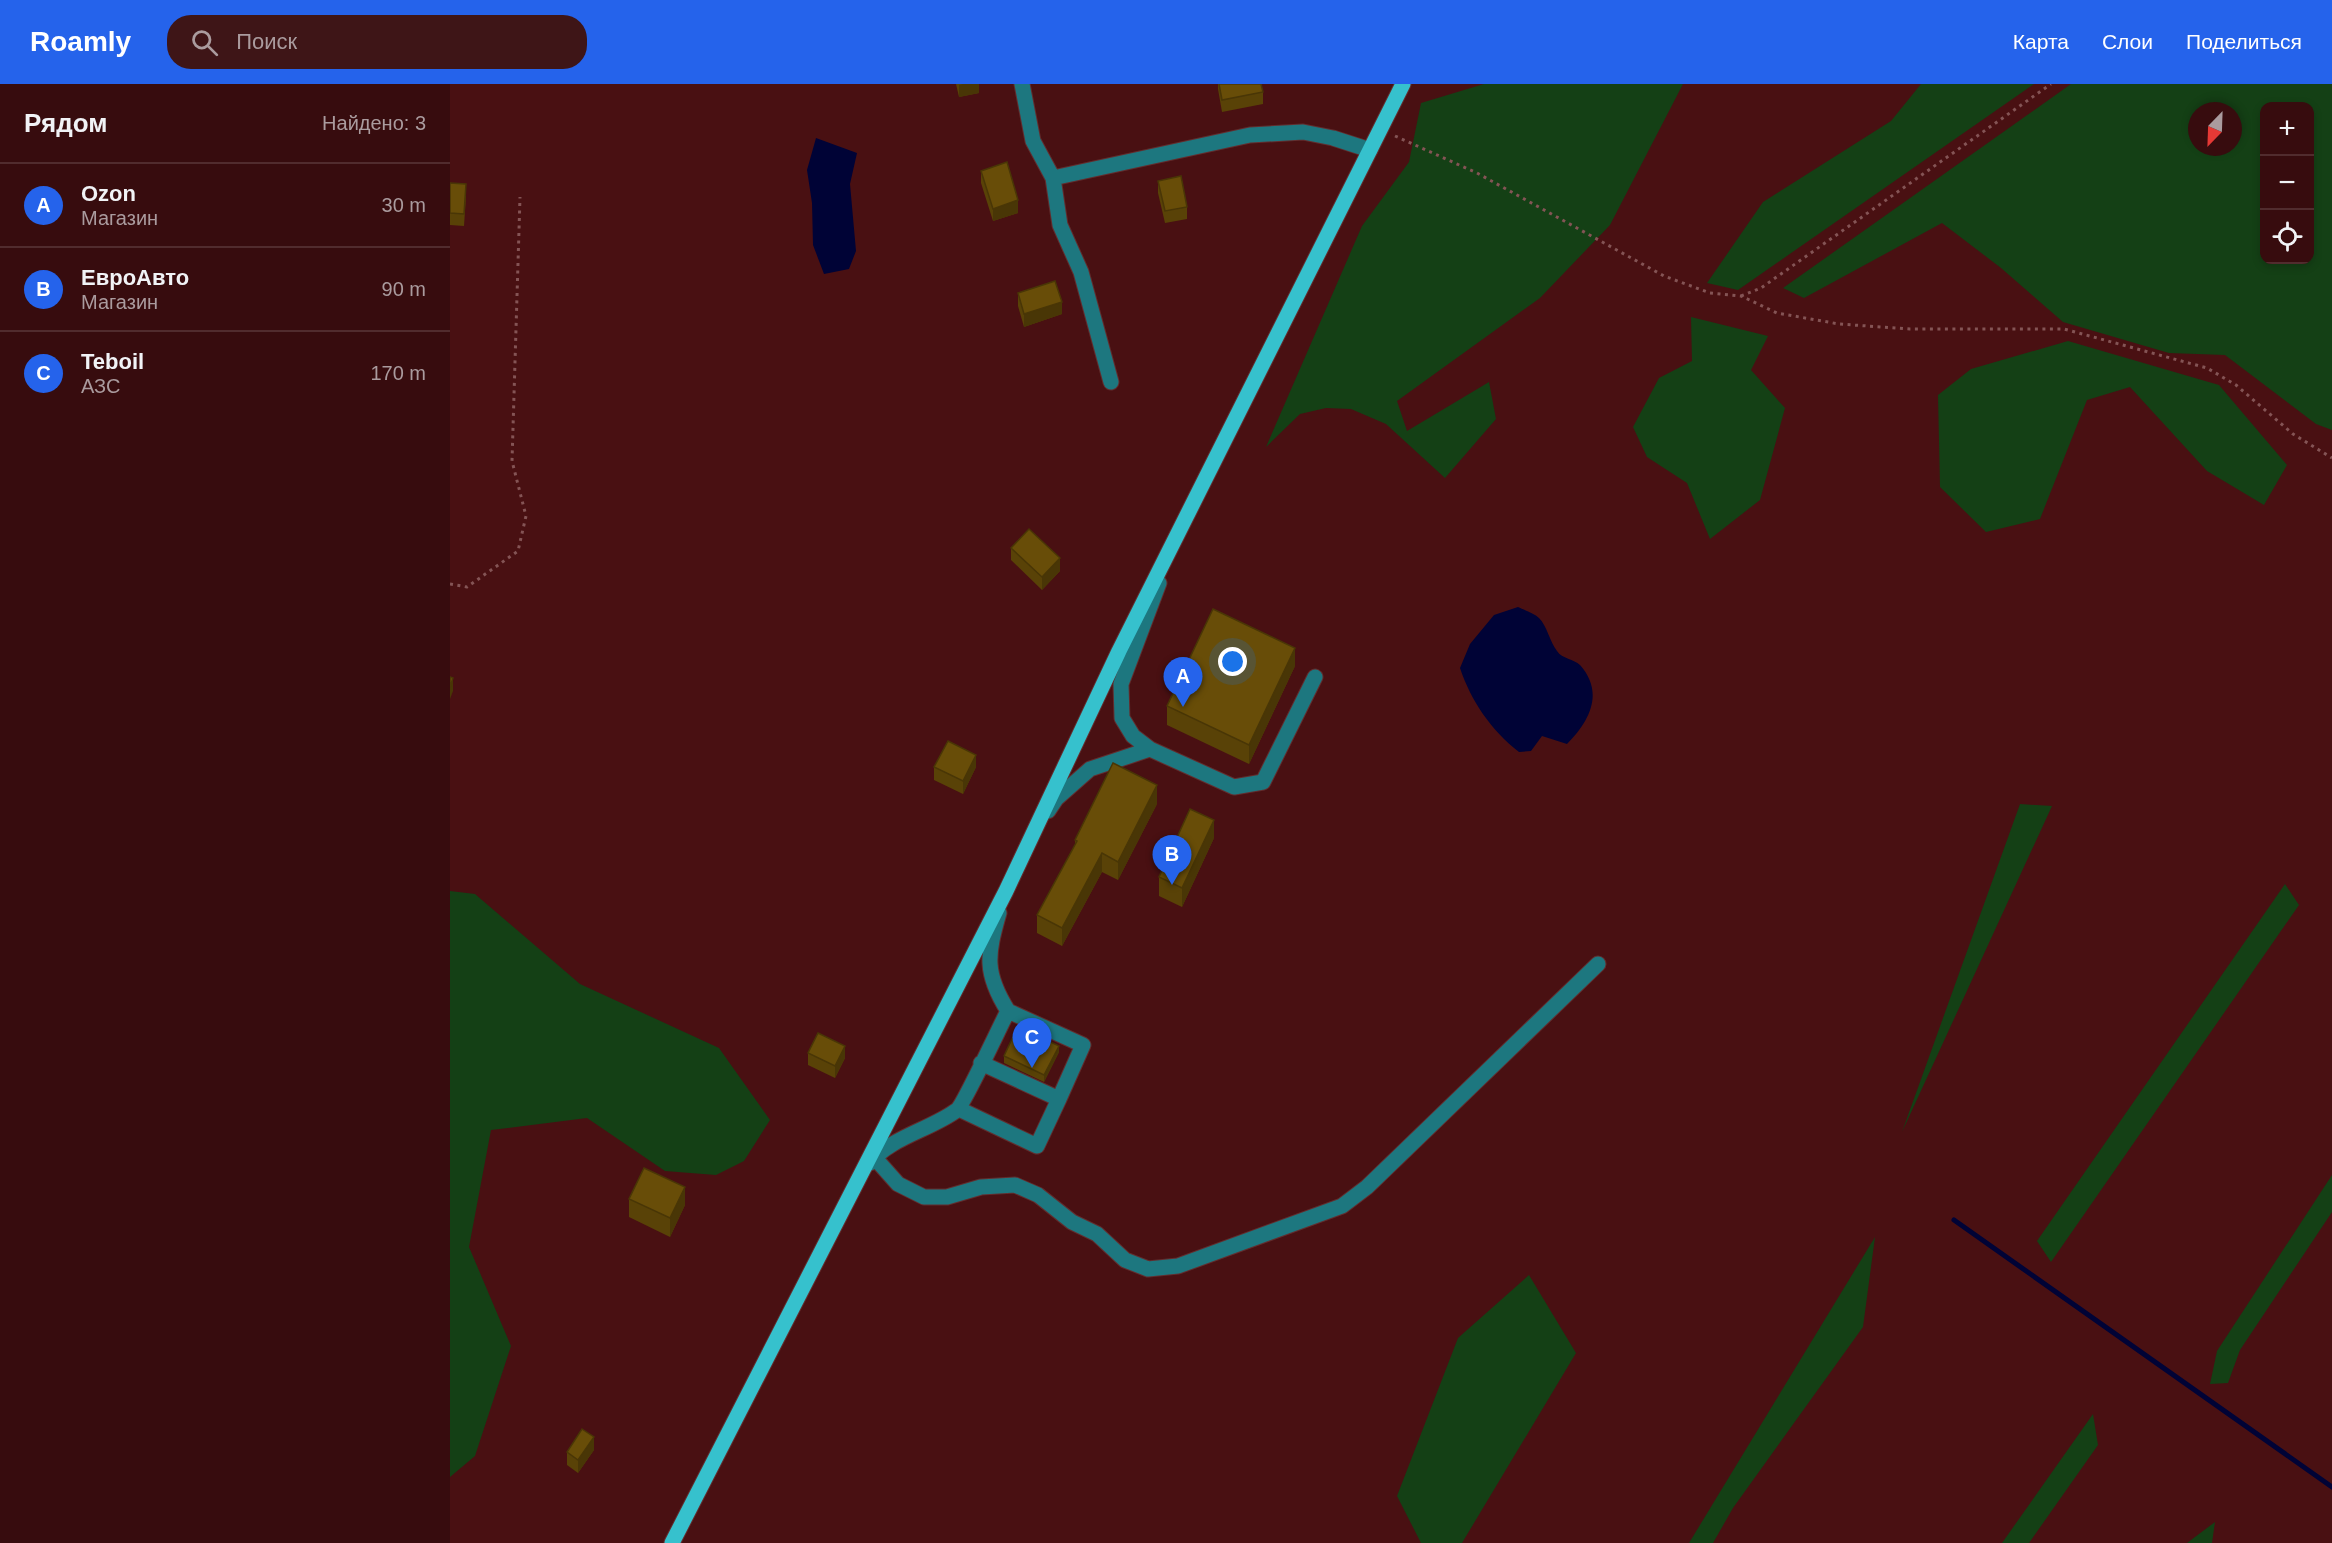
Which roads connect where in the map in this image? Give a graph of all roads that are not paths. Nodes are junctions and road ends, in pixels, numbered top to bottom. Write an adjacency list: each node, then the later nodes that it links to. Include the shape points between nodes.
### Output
1 (1022, 84): 4 (lane, via 1034,141)
2 (1403, 84): 3 (main road)
3 (1370, 150): 4 (lane, via 1303,132 1250,135); 6 (main road)
4 (1053, 178): 5 (lane, via 1060,225 1081,272)
5 (1111, 382)
6 (1179, 529): 8 (lane, via 1121,684 1122,718 1133,736); 9 (main road)
7 (1315, 678): 8 (lane, via 1263,782 1234,787)
8 (1150, 748): 9 (lane, via 1090,769 1056,799)
9 (1031, 838): 10 (main road)
10 (1006, 891): 12 (lane, via 989,960 995,990); 17 (main road)
11 (1598, 964): 16 (lane, via 1342,1206 1179,1266 1148,1269 1125,1260 1096,1234 1072,1222 1038,1195 1015,1185 981,1187 947,1197 924,1197 898,1184)
12 (1008, 1011): 13 (lane); 14 (lane, via 1083,1045)
13 (981, 1063): 14 (lane); 15 (lane)
14 (1059, 1099): 15 (lane, via 1036,1146)
15 (958, 1109): 16 (lane)
16 (874, 1157): 17 (lane)
17 (855, 1183): 18 (main road)
18 (672, 1543)

